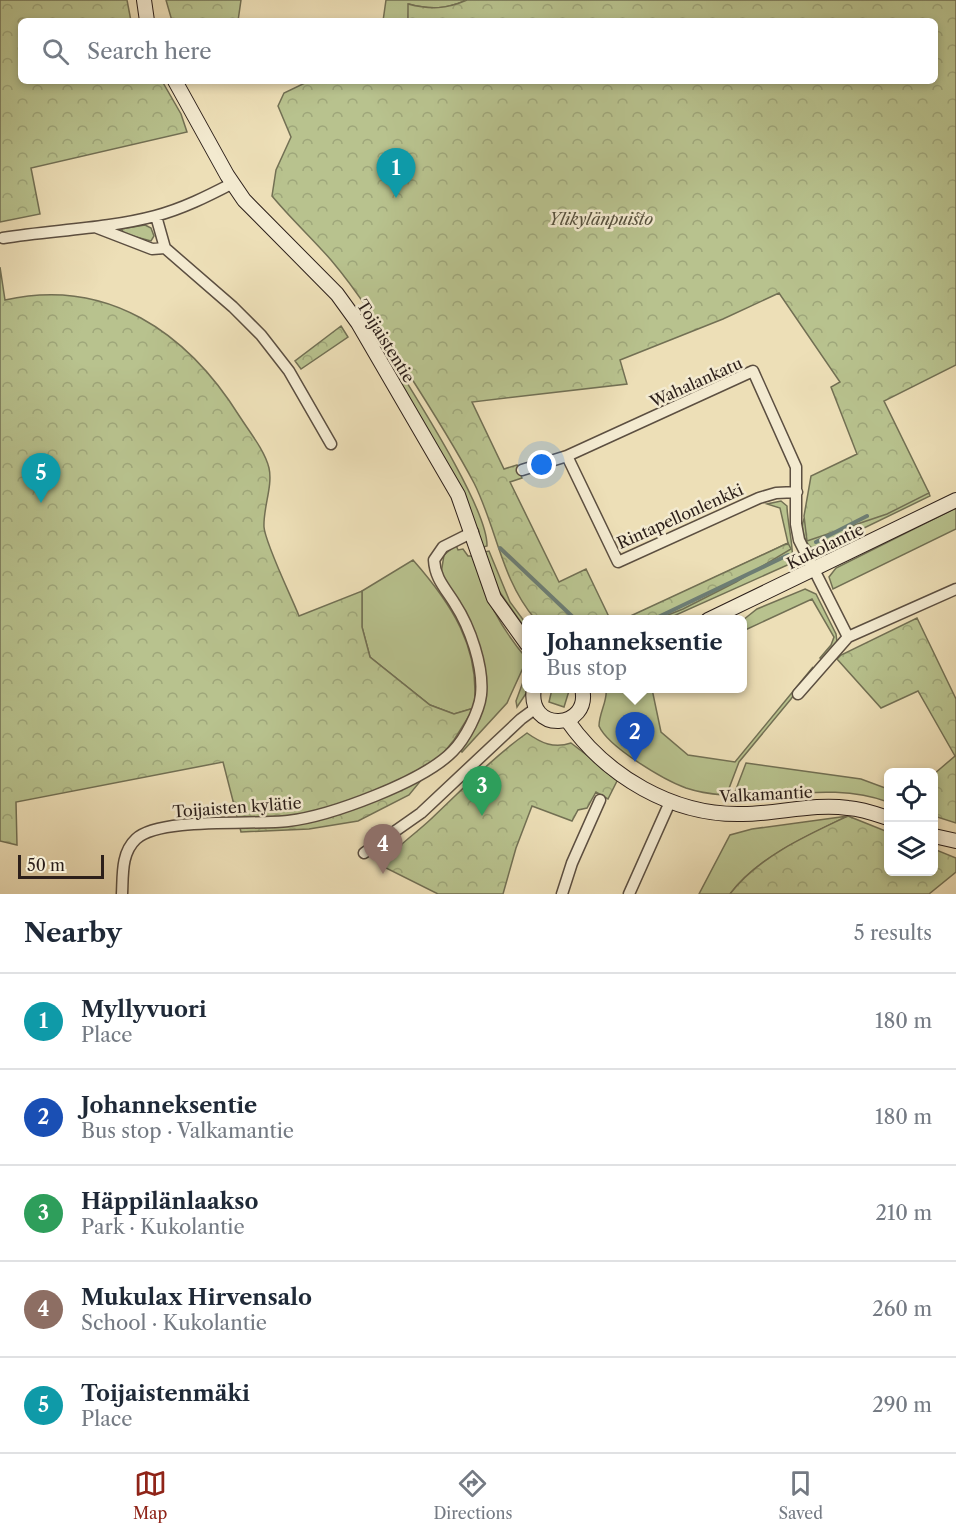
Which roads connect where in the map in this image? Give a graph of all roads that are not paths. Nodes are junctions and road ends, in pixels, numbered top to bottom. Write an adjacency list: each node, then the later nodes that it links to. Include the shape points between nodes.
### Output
1 (144, 0): 2 (street)
2 (147, 18)
3 (177, 84): 4 (street, Toijaistentie)
4 (233, 183): 5 (street); 14 (street, Toijaistentie, via 254,211 338,294 358,323 454,488)
5 (156, 216): 6 (street); 8 (street)
6 (94, 227): 7 (street); 8 (street, via 152,249)
7 (3, 238)
8 (165, 248): 9 (street, via 261,335 290,371)
9 (331, 444)
10 (567, 456): 11 (street, Wahalankatu); 12 (street, Rintapellonlenkki, via 618,562 759,498); 12 (street, Wahalankatu, via 753,371 796,467)
11 (522, 471)
12 (797, 492): 15 (street, Wahalankatu, via 797,529)
13 (956, 500): 15 (street, Kukolantie)
14 (473, 532): 18 (street, Toijaistentie, via 494,598); 31 (street, Toijaisten kylätie, via 443,547 434,560 437,578 465,624 479,666 481,695 468,729 453,751 424,772 325,814 286,821 168,827 143,834 125,857)
15 (814, 570): 17 (street, Kukolantie); 19 (street, Wahalankatu)
16 (956, 589): 19 (street)
17 (719, 615)
18 (522, 637)
19 (848, 637): 22 (street)
20 (534, 693): 23 (street)
21 (582, 693): 24 (street, via 581,707)
22 (798, 694)
23 (536, 708): 24 (street, via 549,720); 30 (street, via 421,813)
24 (567, 720): 26 (street, Valkamantie, via 602,760)
25 (600, 800): 32 (street)
26 (670, 802): 27 (street, Valkamantie, via 719,814 848,808); 33 (street)
27 (884, 818)
28 (938, 837): 29 (street)
29 (956, 841)
30 (364, 853)
31 (122, 894)
32 (562, 894)
33 (629, 894)

